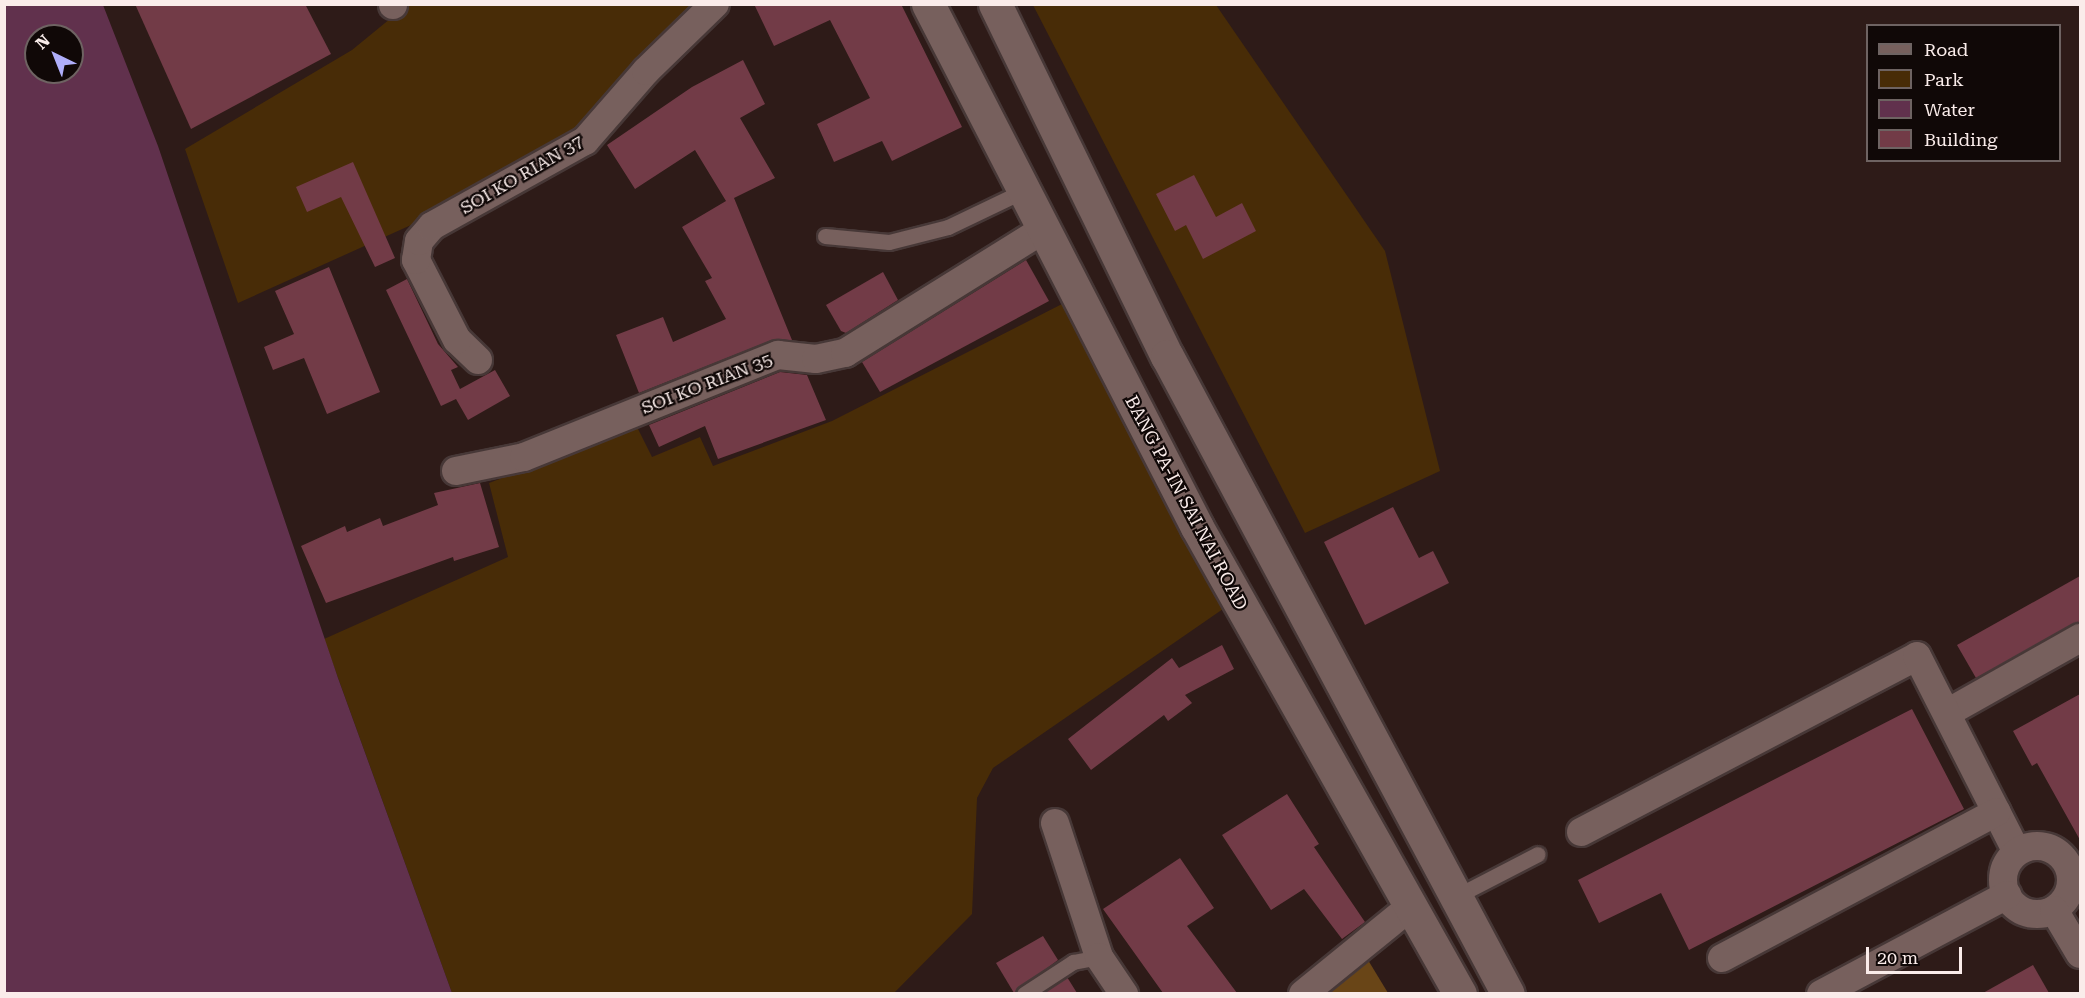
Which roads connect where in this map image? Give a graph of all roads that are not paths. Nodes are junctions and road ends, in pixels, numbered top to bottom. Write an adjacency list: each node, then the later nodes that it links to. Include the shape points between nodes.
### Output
1 (715, 4): 7 (street, SOI KO RIAN 37, via 646,72 585,141 432,226 419,241 416,260 457,340)
2 (928, 4): 4 (main road, BANG PA-IN SAI NAI ROAD)
3 (995, 4): 18 (main road, via 1167,356)
4 (1021, 192): 5 (main road, BANG PA-IN SAI NAI ROAD); 6 (lane, via 948,227 889,242)
5 (1041, 231): 8 (street, SOI KO RIAN 35, via 845,353 816,359 778,356 524,457); 19 (main road, BANG PA-IN SAI NAI ROAD, via 1197,527)
6 (825, 236)
7 (478, 360)
8 (456, 471)
9 (2080, 638): 10 (street)
10 (1947, 713): 11 (street); 13 (street, via 1917,656)
11 (1997, 812): 14 (street); 23 (street)
12 (1055, 823): 22 (street)
13 (1581, 832)
14 (2017, 852): 16 (street, via 2044,846); 17 (street, via 2006,867)
15 (1538, 854): 18 (lane)
16 (2074, 859): 20 (street, via 2070,892)
17 (2007, 895): 20 (street, via 2031,914); 29 (street)
18 (1455, 897): 28 (main road)
19 (1410, 907): 26 (street); 27 (main road, BANG PA-IN SAI NAI ROAD)
20 (2054, 910): 21 (street)
21 (2080, 954)
22 (1099, 957): 24 (lane, via 1073,962); 25 (street)
23 (1722, 958)
24 (1024, 993)
25 (1124, 993)
26 (1303, 993)
27 (1460, 993)
28 (1508, 993)
29 (1821, 993)

